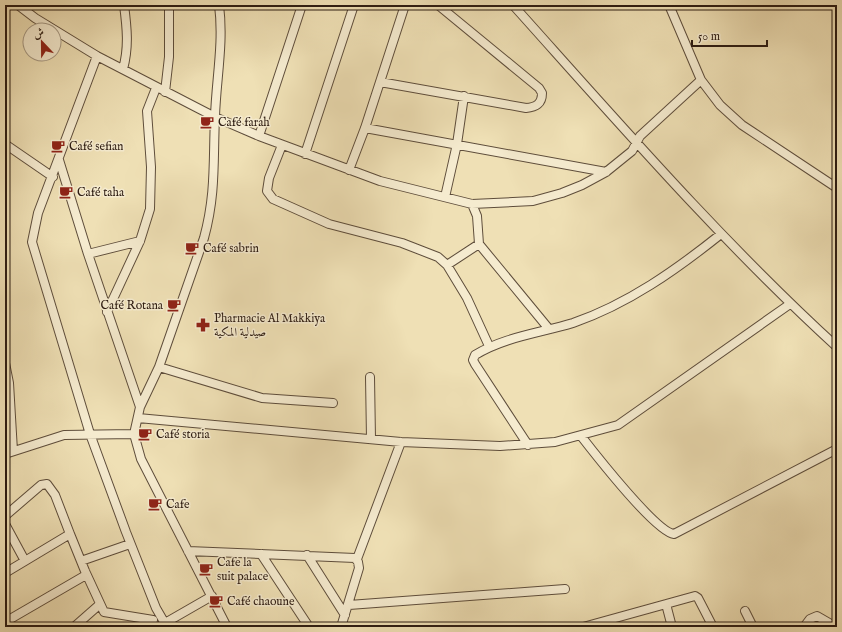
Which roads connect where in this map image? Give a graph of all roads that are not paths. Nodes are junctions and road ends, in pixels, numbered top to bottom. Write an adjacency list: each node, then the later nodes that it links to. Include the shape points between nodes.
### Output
1 (124, 5): 12 (street, via 128,43)
2 (169, 5): 16 (street, via 169,51)
3 (220, 5): 18 (street, via 220,52)
4 (302, 5): 20 (street)
5 (354, 5): 25 (street)
6 (405, 5): 14 (street)
7 (438, 5): 17 (street, via 542,93 537,105 526,108)
8 (513, 5): 21 (street)
9 (669, 5): 13 (street)
10 (23, 6): 11 (street, via 35,18)
11 (97, 56): 12 (street); 26 (street)
12 (122, 69): 15 (street)
13 (701, 80): 21 (street, via 640,136); 30 (street, via 720,105 742,125)
14 (380, 82): 17 (street); 19 (street)
15 (156, 88): 16 (street); 34 (street, via 147,111 151,201)
16 (165, 92): 18 (street)
17 (464, 96): 23 (street)
18 (215, 117): 20 (street); 44 (street, via 215,177 210,217)
19 (365, 128): 23 (street); 27 (street)
20 (259, 136): 24 (street)
21 (637, 143): 28 (street, via 632,151); 33 (street)
22 (5, 144): 29 (street)
23 (457, 144): 28 (street); 31 (street)
24 (282, 145): 25 (street); 37 (street, via 266,191 273,199 329,224 402,243 438,258)
25 (305, 154): 27 (street)
26 (59, 160): 29 (street); 36 (street)
27 (349, 170): 31 (street)
28 (606, 172): 32 (street, via 562,193 533,201)
29 (52, 177): 49 (street, via 38,213 32,242)
30 (837, 188)
31 (445, 197): 32 (street)
32 (472, 204): 35 (street, via 477,216)
33 (721, 234): 38 (street); 40 (street, via 660,279 623,302)
34 (140, 241): 36 (street); 39 (street)
35 (479, 244): 37 (street); 40 (street)
36 (88, 254): 39 (street)
37 (447, 265): 41 (street)
38 (790, 304): 42 (street); 51 (street, via 618,424)
39 (107, 312): 47 (street)
40 (549, 329): 41 (street)
41 (489, 346): 54 (street, via 475,355 473,360)
42 (837, 347)
43 (5, 363): 56 (street, via 10,383)
44 (159, 367): 46 (street, via 262,398); 47 (street)
45 (370, 377): 52 (street)
46 (333, 403)
47 (140, 407): 48 (street)
48 (138, 418): 50 (street); 52 (street)
49 (90, 434): 50 (street); 56 (street, via 64,435); 60 (street)
50 (134, 434): 61 (street, via 141,459)
51 (581, 436): 54 (street); 55 (street, via 633,499 666,531 674,534)
52 (371, 439): 53 (street)
53 (401, 442): 54 (street); 64 (street)
54 (528, 445)
55 (837, 449)
56 (9, 453)
57 (5, 516): 59 (street, via 41,485 47,484)
58 (5, 524): 65 (street)
59 (70, 534): 65 (street); 66 (street)
60 (130, 544): 66 (street); 75 (street)
61 (188, 551): 62 (street); 70 (street)
62 (261, 554): 63 (street); 84 (street)
63 (306, 555): 64 (street, via 348,556); 76 (street)
64 (357, 559): 73 (street, via 359,568)
65 (25, 561): 67 (street)
66 (80, 561): 68 (street)
67 (5, 573)
68 (86, 575): 72 (street); 78 (street)
69 (565, 589): 73 (street)
70 (212, 596): 79 (street); 83 (street)
71 (666, 604): 80 (street); 87 (street); 88 (street, via 696,597)
72 (100, 605): 77 (street, via 106,614); 81 (street)
73 (349, 605): 76 (street)
74 (745, 611): 89 (street)
75 (159, 613): 77 (street); 79 (street)
76 (345, 615): 85 (street)
77 (153, 620): 82 (street)
78 (5, 622)
79 (166, 625)
80 (597, 625): 86 (street)
81 (74, 627)
82 (145, 627)
83 (227, 627)
84 (309, 627)
85 (341, 627)
86 (583, 627)
87 (672, 627)
88 (713, 627)
89 (753, 627)
90 (804, 627): 91 (street, via 810,619 817,616)
91 (836, 627)

